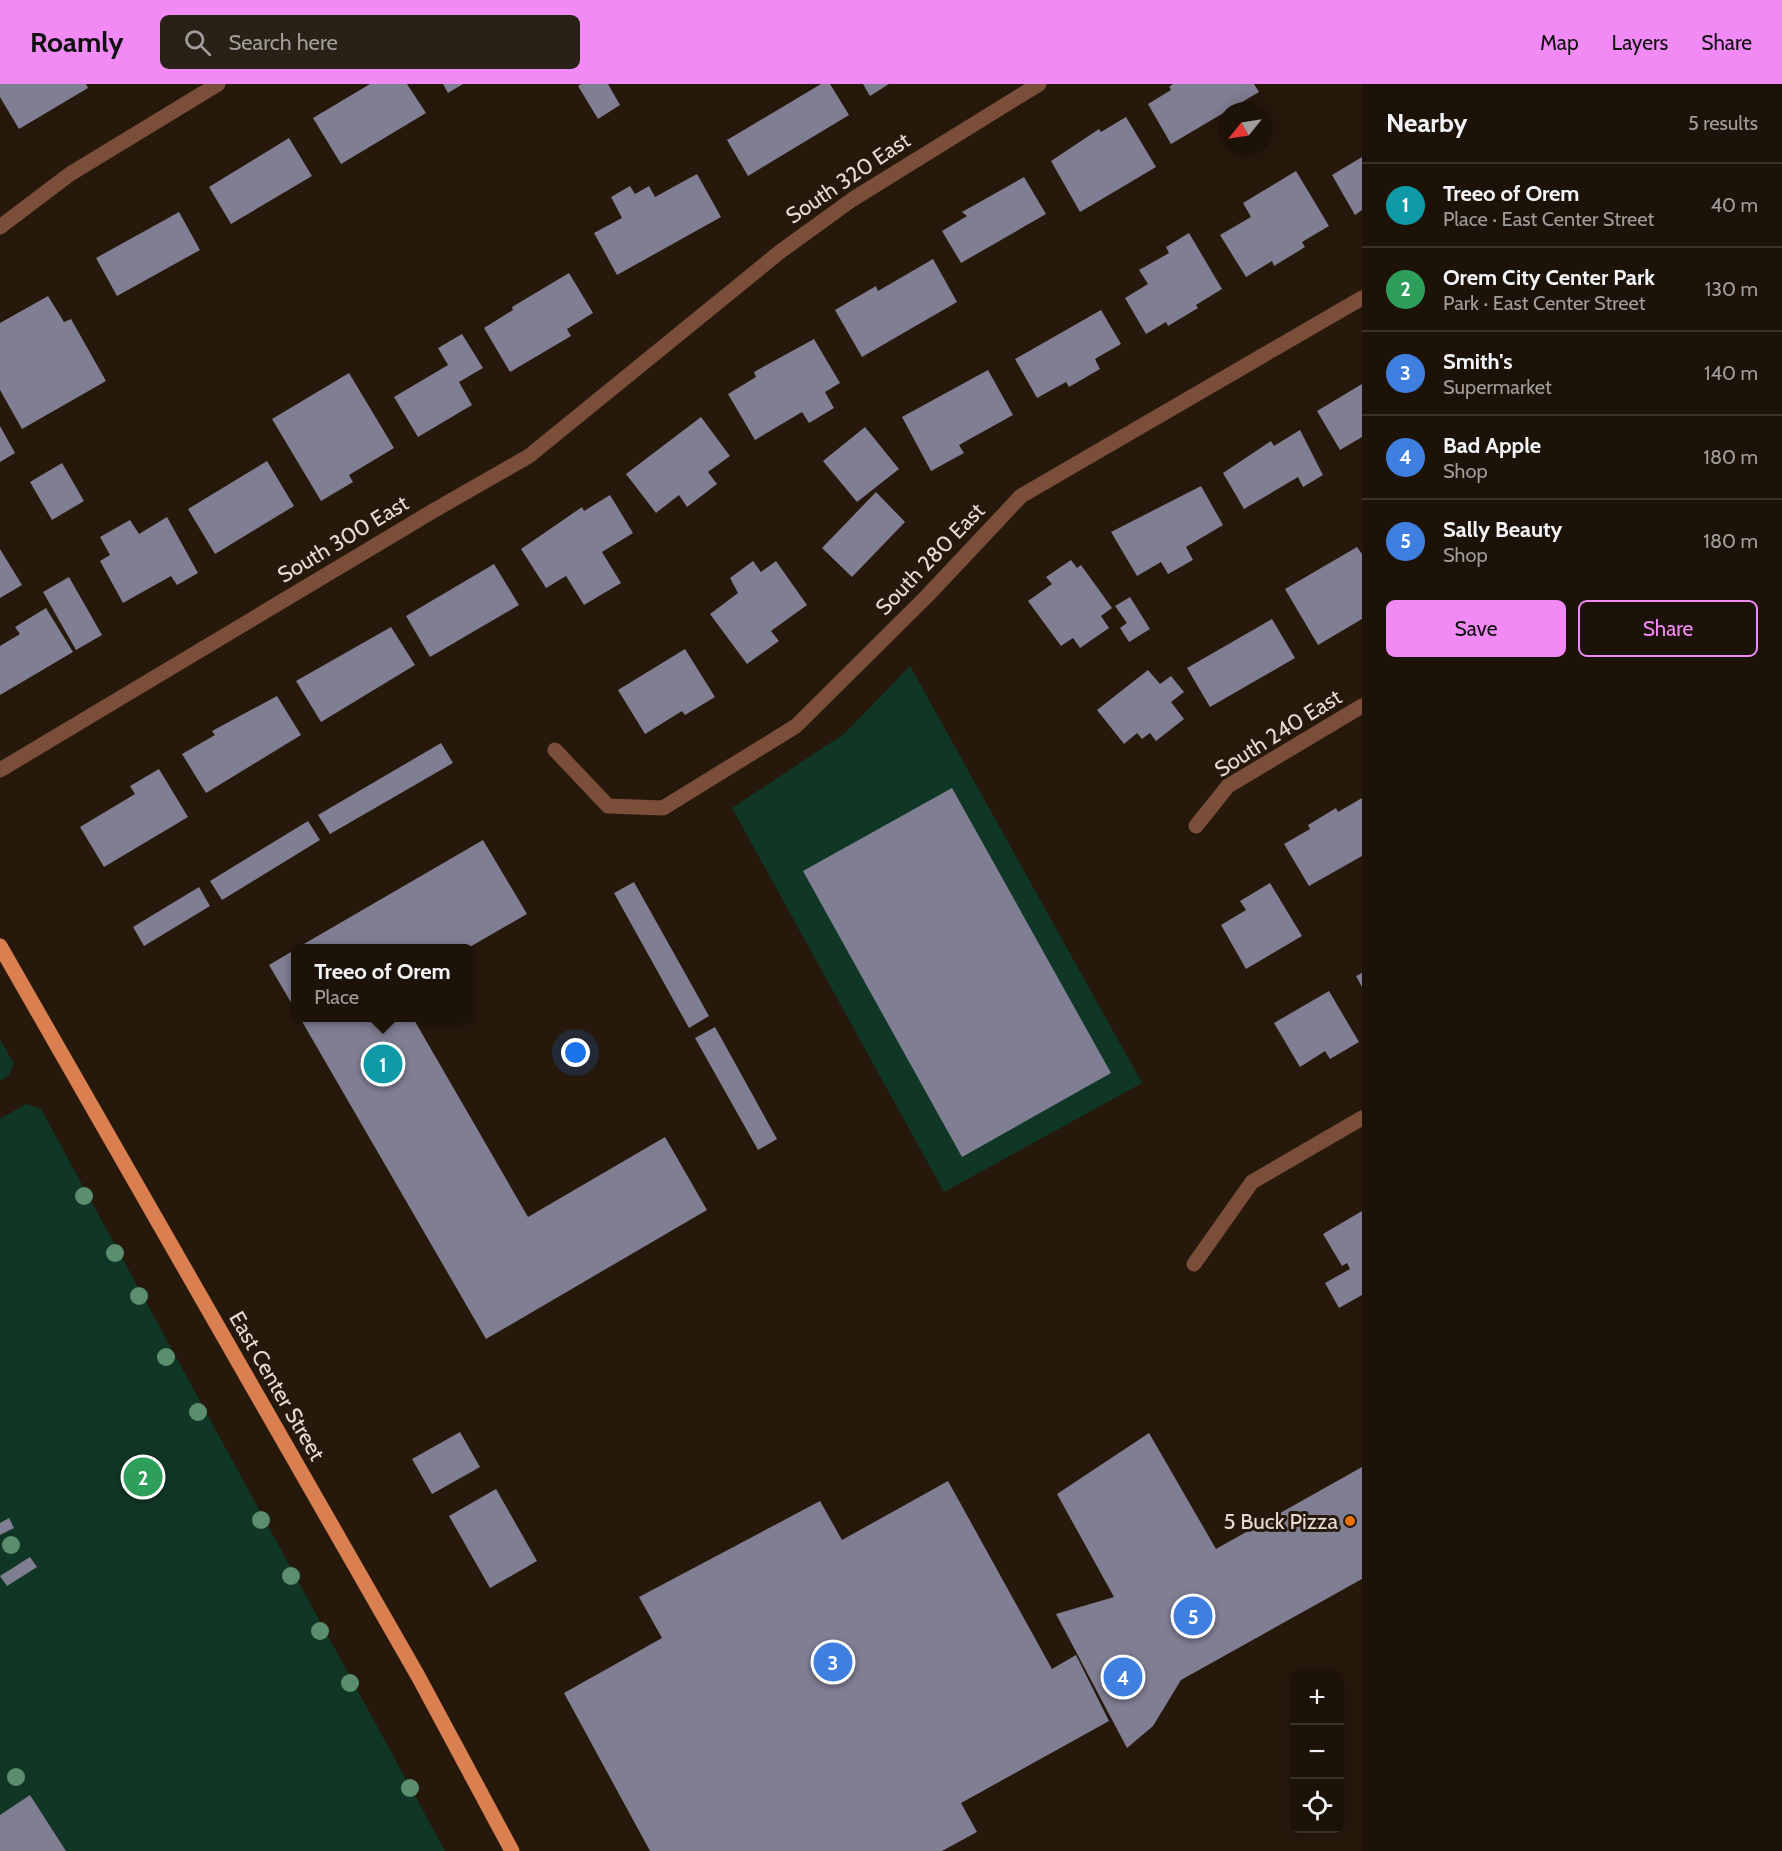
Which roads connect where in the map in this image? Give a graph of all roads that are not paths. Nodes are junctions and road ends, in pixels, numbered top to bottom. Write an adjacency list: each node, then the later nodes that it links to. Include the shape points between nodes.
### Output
1 (218, 84): 3 (street, via 70,174)
2 (1039, 84): 5 (street, South 320 East, via 853,199 781,250)
3 (0, 226)
4 (1362, 298): 7 (street, South 280 East, via 1021,496 796,726 665,807 608,806)
5 (693, 323): 8 (street, South 300 East, via 529,456)
6 (1362, 706): 9 (street, South 240 East, via 1228,786)
7 (555, 750)
8 (0, 770)
9 (1196, 826)
10 (0, 946): 13 (main road, East Center Street, via 418,1676)
11 (1362, 1118): 12 (street, via 1252,1182)
12 (1194, 1264)
13 (512, 1851)

